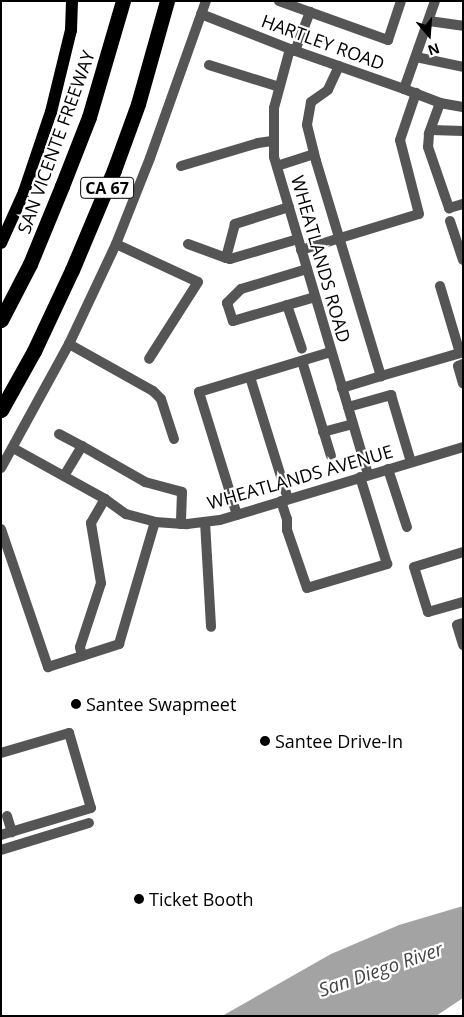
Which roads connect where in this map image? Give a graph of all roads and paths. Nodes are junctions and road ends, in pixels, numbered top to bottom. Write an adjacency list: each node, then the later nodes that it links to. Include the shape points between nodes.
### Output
1 (72, 1): 33 (main road, via 71,30 51,112 24,192)
2 (123, 1): 43 (highway, SAN VICENTE FREEWAY / CA 67, via 69,168 30,264)
3 (169, 1): 55 (highway, CA 67, via 114,170 34,351)
4 (206, 1): 9 (street)
5 (279, 1): 8 (street)
6 (401, 1): 8 (street, via 388,40)
7 (435, 1): 10 (street)
8 (310, 12): 12 (street, WHEATLANDS ROAD)
9 (201, 14): 12 (street, HARTLEY ROAD); 34 (street)
10 (429, 20): 11 (street); 13 (street)
11 (463, 26)
12 (293, 50): 15 (street, HARTLEY ROAD); 17 (street, WHEATLANDS ROAD)
13 (416, 57): 16 (street); 18 (street)
14 (209, 65): 17 (street)
15 (339, 66): 18 (street, HARTLEY ROAD); 25 (street, via 328,90 311,102 308,111 307,125)
16 (463, 68)
17 (279, 87): 24 (street, WHEATLANDS ROAD)
18 (404, 89): 19 (street, HARTLEY ROAD)
19 (416, 93): 20 (street, HARTLEY ROAD); 31 (street, via 400,140 419,214)
20 (440, 104): 21 (street, HARTLEY ROAD); 22 (street)
21 (463, 107)
22 (431, 130): 23 (street); 28 (street, via 428,147 449,208)
23 (463, 131)
24 (272, 142): 26 (street, via 258,143); 27 (street, WHEATLANDS ROAD)
25 (314, 154): 27 (street); 31 (street)
26 (181, 166)
27 (277, 166): 29 (street, WHEATLANDS ROAD)
28 (463, 204)
29 (289, 207): 32 (street, WHEATLANDS ROAD); 37 (street, via 235,224)
30 (450, 221): 38 (street)
31 (339, 238): 36 (street); 50 (street)
32 (298, 239): 36 (street, WHEATLANDS ROAD); 37 (street)
33 (1, 243)
34 (116, 244): 44 (street); 47 (street, via 198,282)
35 (188, 244): 37 (street)
36 (301, 250): 39 (street, WHEATLANDS ROAD)
37 (226, 258)
38 (463, 260)
39 (307, 269): 41 (street, WHEATLANDS ROAD); 42 (street, via 241,289 227,302 233,321)
40 (440, 286): 50 (street, via 460,353)
41 (315, 297): 42 (street); 46 (street, WHEATLANDS ROAD)
42 (287, 305): 45 (street)
43 (1, 320)
44 (69, 344): 59 (street, via 153,390 161,399); 62 (street)
45 (302, 349)
46 (331, 352): 48 (street); 53 (street, WHEATLANDS ROAD)
47 (149, 359)
48 (302, 361): 51 (street); 57 (street)
49 (463, 364): 52 (street, via 458,366)
50 (381, 376): 53 (street)
51 (250, 377): 70 (street); 71 (street, via 199,392)
52 (463, 383)
53 (342, 388): 54 (street, WHEATLANDS ROAD)
54 (348, 407): 56 (street, WHEATLANDS ROAD); 64 (street, via 391,395)
55 (1, 410)
56 (352, 424): 57 (street); 68 (street, WHEATLANDS ROAD)
57 (323, 432): 63 (street)
58 (59, 434): 60 (street)
59 (174, 439)
60 (82, 446): 67 (street); 74 (street, via 145,482 182,492)
61 (463, 447): 64 (street, WHEATLANDS AVENUE)
62 (13, 448): 65 (street); 67 (street, WHEATLANDS AVENUE)
63 (331, 456)
64 (411, 462): 66 (street, WHEATLANDS AVENUE)
65 (1, 468)
66 (388, 469): 68 (street, WHEATLANDS AVENUE); 75 (street)
67 (64, 476): 69 (street, WHEATLANDS AVENUE)
68 (364, 476): 70 (street, WHEATLANDS AVENUE); 70 (street, WHEATLANDS ROAD, via 387,564 325,583 307,588 287,530)
69 (105, 499): 72 (street, WHEATLANDS AVENUE, via 126,514); 82 (street, via 91,523 101,583 80,647)
70 (285, 500): 71 (street, WHEATLANDS AVENUE)
71 (237, 515): 73 (street, WHEATLANDS AVENUE)
72 (155, 522): 74 (street, WHEATLANDS AVENUE); 82 (street, via 119,644)
73 (204, 522): 74 (street, WHEATLANDS AVENUE); 80 (street)
74 (181, 524)
75 (407, 527)
76 (1, 529): 82 (street, via 48,667)
77 (463, 552): 78 (street, via 414,567 428,612)
78 (463, 602)
79 (463, 623): 81 (street, via 456,625)
80 (211, 627)
81 (463, 645)
82 (82, 656)
83 (1, 753): 86 (street, via 68,733 91,808)
84 (8, 816): 86 (street)
85 (90, 823): 88 (street)
86 (12, 832): 87 (street)
87 (1, 836)
88 (1, 850)

